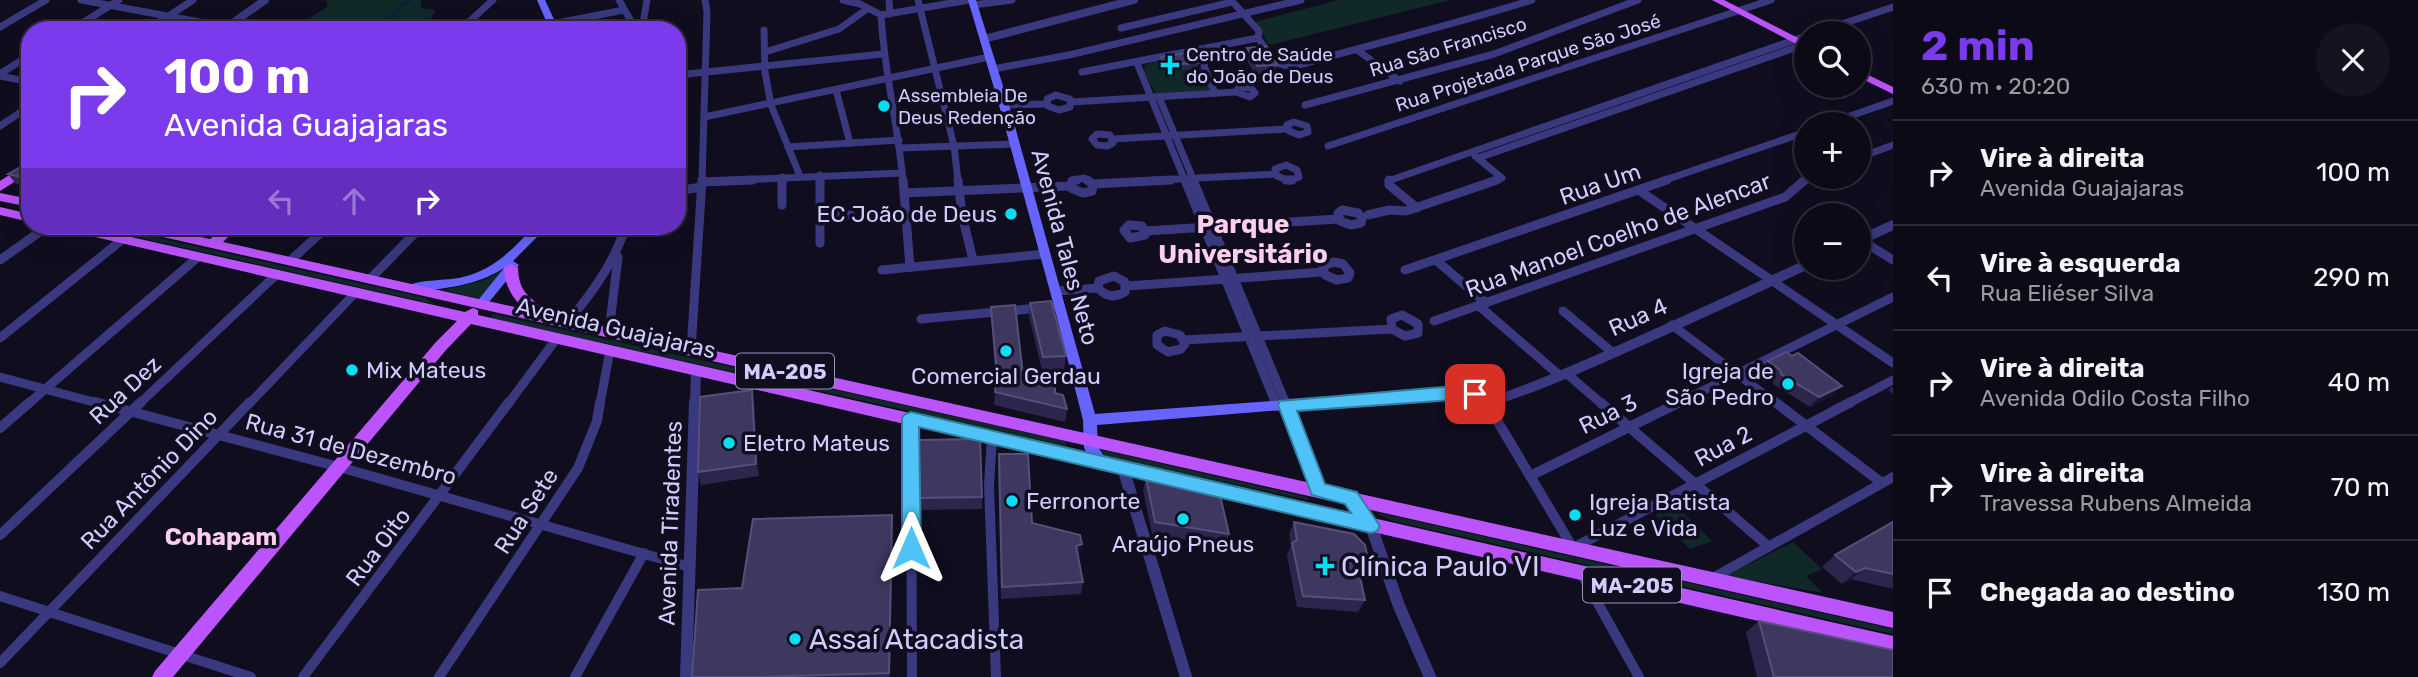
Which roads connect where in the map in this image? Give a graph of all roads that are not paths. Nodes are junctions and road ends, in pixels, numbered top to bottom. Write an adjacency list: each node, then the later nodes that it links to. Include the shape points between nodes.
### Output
1 (46, 0): 44 (street)
2 (81, 0): 24 (street)
3 (119, 0): 24 (street)
4 (193, 0): 33 (street)
5 (265, 0): 37 (street)
6 (493, 0): 38 (street)
7 (539, 0): 39 (main road)
8 (618, 0): 28 (street)
9 (647, 0): 42 (street)
10 (705, 0): 65 (street)
11 (843, 0): 26 (street)
12 (889, 0): 30 (street)
13 (918, 0): 29 (street)
14 (1012, 0): 23 (street)
15 (1133, 0): 49 (street)
16 (1301, 0): 31 (street)
17 (1532, 0): 53 (street)
18 (1638, 0): 73 (street, Rua São Francisco, via 1513,47)
19 (1717, 0): 27 (main road)
20 (1757, 0): 27 (street)
21 (1771, 0): 27 (street)
22 (1231, 1): 31 (street); 45 (street)
23 (971, 2): 29 (street); 49 (main road, Avenida Tales Neto)
24 (110, 5): 33 (street); 34 (street)
25 (1893, 7): 43 (street)
26 (867, 9): 32 (street); 54 (street, via 839,29)
27 (1735, 9): 48 (main road); 102 (street, Rua Projetada Parque São José)
28 (624, 10): 40 (street); 41 (street)
29 (920, 10): 30 (street); 62 (street)
30 (890, 14): 32 (street)
31 (1242, 14): 47 (street, via 1259,31); 64 (street)
32 (881, 15): 56 (street)
33 (168, 16): 35 (street); 36 (street)
34 (85, 21)
35 (160, 21)
36 (192, 21)
37 (235, 21)
38 (470, 21)
39 (551, 21)
40 (579, 21)
41 (631, 21)
42 (644, 21)
43 (1851, 21)
44 (0, 27)
45 (1121, 28)
46 (764, 30): 54 (street)
47 (1258, 38): 52 (street); 53 (street, via 1273,59 1287,66)
48 (1794, 38)
49 (984, 39): 57 (main road, Avenida Tales Neto)
50 (1794, 44): 63 (street)
51 (1794, 45): 68 (street)
52 (1209, 50): 55 (street); 58 (street)
53 (1357, 50): 73 (street)
54 (765, 52): 61 (street)
55 (1195, 52): 58 (street); 60 (street)
56 (883, 54): 61 (street); 70 (street)
57 (989, 57): 62 (street); 64 (main road, Avenida Tales Neto)
58 (1203, 60): 77 (street)
59 (21, 61): 69 (street)
60 (1137, 63): 66 (street); 78 (street)
61 (764, 65): 65 (street); 84 (street)
62 (936, 68): 70 (street); 101 (street)
63 (1712, 68): 68 (street); 79 (street)
64 (993, 69): 85 (main road, Avenida Tales Neto)
65 (705, 70): 67 (street); 89 (street)
66 (1082, 72)
67 (686, 73)
68 (1721, 74): 82 (street)
69 (0, 75): 71 (street)
70 (888, 76): 74 (street); 98 (street)
71 (21, 80)
72 (1871, 80): 75 (main road)
73 (1400, 81): 86 (street, Rua São Francisco)
74 (836, 90): 84 (street); 97 (street)
75 (1893, 91)
76 (1236, 92): 77 (street)
77 (1215, 93): 78 (street)
78 (1156, 97): 81 (street); 94 (street)
79 (1628, 97): 82 (street); 91 (street)
80 (1893, 101): 88 (street)
81 (1072, 102): 83 (street, via 1059,110); 83 (street, via 1056,95)
82 (1637, 102): 93 (street)
83 (1046, 104): 85 (street)
84 (771, 105): 89 (street); 103 (street)
85 (1004, 105): 99 (main road, Avenida Tales Neto)
86 (1305, 105)
87 (21, 112): 90 (street)
88 (1861, 112)
89 (704, 117): 115 (street)
90 (0, 125)
91 (1539, 128): 93 (street); 104 (street)
92 (1287, 129): 94 (street)
93 (1547, 134): 106 (street)
94 (1172, 136): 96 (street); 113 (street)
95 (1794, 136): 122 (street, Rua Um)
96 (1113, 139)
97 (850, 143): 98 (street); 103 (street)
98 (900, 144): 101 (street); 108 (street)
99 (1015, 144): 101 (street); 120 (main road, Avenida Tales Neto)
100 (1893, 145): 105 (street)
101 (954, 146): 121 (street)
102 (1328, 146)
103 (788, 147): 111 (street)
104 (1471, 152): 106 (street); 127 (street, via 1388,180)
105 (1871, 153)
106 (1478, 158): 127 (street, via 1502,178)
107 (21, 172): 117 (main road)
108 (902, 173): 110 (street); 123 (street)
109 (1275, 174): 113 (street)
110 (820, 175): 111 (street); 129 (street)
111 (800, 176): 112 (street)
112 (782, 177): 115 (street); 126 (street)
113 (1189, 178): 114 (street); 134 (street)
114 (1093, 184): 116 (street, via 1079,178); 116 (street, via 1086,193)
115 (701, 185): 119 (street); 197 (street)
116 (1070, 186): 120 (street)
117 (0, 187)
118 (1794, 187): 136 (street, Rua Manoel Coelho de Alencar, via 1785,197)
119 (686, 189)
120 (1027, 189): 121 (street); 152 (main road, Avenida Tales Neto)
121 (958, 191): 123 (street); 155 (street)
122 (1640, 191): 136 (street); 158 (street, Rua Um)
123 (904, 193): 159 (street)
124 (0, 197): 125 (main road)
125 (21, 201)
126 (782, 205)
127 (1417, 208): 131 (street)
128 (0, 211): 132 (main road)
129 (821, 214): 130 (street); 148 (street)
130 (851, 215)
131 (1368, 215)
132 (21, 216)
133 (1338, 219): 134 (street)
134 (1208, 225): 137 (street); 166 (street)
135 (1893, 225): 145 (street)
136 (1695, 229): 168 (street); 177 (street, Rua Manoel Coelho de Alencar)
137 (1145, 231)
138 (35, 235): 154 (street)
139 (105, 235): 147 (main road, Avenida Guajajaras / MA-205)
140 (172, 235): 149 (main road, Avenida Guajajaras / MA-205)
141 (223, 235): 149 (main road)
142 (318, 235): 157 (street)
143 (413, 235): 167 (street)
144 (623, 235): 151 (street)
145 (1871, 235)
146 (531, 237): 160 (main road); 170 (main road, via 508,261 481,277)
147 (123, 239): 153 (main road, Avenida Guajajaras / MA-205); 192 (street)
148 (820, 243)
149 (213, 244): 157 (main road, Avenida Guajajaras / MA-205)
150 (1871, 247): 156 (street)
151 (618, 252): 185 (street); 190 (street)
152 (1045, 254): 155 (street); 172 (main road, Avenida Tales Neto)
153 (198, 257): 165 (main road, Avenida Guajajaras / MA-205); 205 (street)
154 (0, 260)
155 (973, 260): 159 (street)
156 (1893, 260)
157 (290, 261): 167 (main road, Avenida Guajajaras / MA-205)
158 (1437, 261): 162 (street, Rua Um); 177 (street)
159 (910, 267): 161 (street)
160 (511, 268): 176 (main road); 181 (main road, via 515,292)
161 (882, 270)
162 (1405, 270)
163 (1794, 271): 168 (street, Rua 4)
164 (1323, 272): 166 (street)
165 (277, 274): 173 (main road, Avenida Guajajaras / MA-205); 208 (street, Rua Dez)
166 (1230, 278): 169 (street); 191 (street)
167 (370, 279): 170 (main road, Avenida Guajajaras / MA-205)
168 (1772, 281): 186 (street); 188 (street, Rua 4)
169 (1127, 286): 171 (street, via 1118,296 1103,294); 171 (street, via 1109,276 1099,281)
170 (410, 288): 174 (main road, Avenida Guajajaras / MA-205)
171 (1098, 288): 172 (street)
172 (1056, 291): 178 (main road, Avenida Tales Neto)
173 (356, 292): 180 (main road, Avenida Guajajaras / MA-205); 214 (street, Rua Antônio Dino)
174 (440, 295): 176 (main road, Avenida Guajajaras / MA-205); 180 (main road)
175 (1893, 297): 186 (street, Rua 3)
176 (481, 304): 181 (main road, Avenida Guajajaras / MA-205); 182 (main road)
177 (1482, 304): 184 (street, Rua Manoel Coelho de Alencar); 201 (street)
178 (1060, 306): 183 (street); 210 (main road, Avenida Tales Neto)
179 (1563, 311): 198 (street)
180 (448, 313): 182 (main road, Avenida Guajajaras / MA-205); 195 (main road)
181 (546, 317): 185 (main road, Avenida Guajajaras / MA-205)
182 (469, 318): 187 (main road, Avenida Guajajaras / MA-205); 195 (main road)
183 (921, 319)
184 (1434, 321)
185 (567, 323): 190 (main road, Avenida Guajajaras / MA-205)
186 (1836, 324): 199 (street); 202 (street, Rua 3)
187 (499, 325): 193 (main road, Avenida Guajajaras / MA-205); 195 (main road, via 463,332)
188 (1672, 325): 198 (street, Rua 4); 202 (street)
189 (1392, 329): 191 (street)
190 (609, 332): 197 (main road, Avenida Guajajaras / MA-205)
191 (1254, 337): 194 (street); 207 (street)
192 (0, 338)
193 (556, 338): 196 (main road, Avenida Guajajaras / MA-205); 225 (street, Rua Oito)
194 (1184, 340)
195 (441, 346): 218 (main road)
196 (610, 350): 200 (main road, Avenida Guajajaras / MA-205); 227 (street, Rua Sete, via 590,444)
197 (691, 350): 216 (main road, Avenida Guajajaras / MA-205)
198 (1612, 352): 201 (street, Rua 4)
199 (1893, 363)
200 (696, 369): 209 (main road, Avenida Guajajaras / MA-205); 233 (street, Avenida Tiradentes)
201 (1563, 374): 206 (street, Rua 4); 212 (street)
202 (1737, 374): 211 (street); 212 (street, Rua 3)
203 (0, 377): 205 (street, Rua 31 de Dezembro)
204 (1893, 380): 211 (street, Rua 2)
205 (46, 389): 208 (street, Rua 31 de Dezembro); 213 (street)
206 (1485, 401): 207 (street, via 1466,391); 220 (street)
207 (1282, 406): 210 (main road); 224 (main road)
208 (130, 412): 214 (street, Rua 31 de Dezembro); 229 (street, Rua Dez)
209 (911, 418): 215 (main road, Avenida Guajajaras / MA-205); 248 (street)
210 (1090, 420): 216 (main road, Avenida Tales Neto)
211 (1804, 424): 222 (street); 223 (street, Rua 2)
212 (1628, 425): 220 (street, Rua 3); 223 (street)
213 (0, 428)
214 (220, 436): 218 (street, Rua 31 de Dezembro); 237 (street, Rua Antônio Dino)
215 (992, 437): 217 (main road, Avenida Guajajaras / MA-205); 249 (street, via 989,485)
216 (1089, 439): 217 (main road, Avenida Tales Neto); 224 (main road, Avenida Guajajaras / MA-205)
217 (1101, 463): 219 (main road, Avenida Guajajaras / MA-205)
218 (339, 467): 225 (street, Rua 31 de Dezembro); 240 (main road)
219 (1123, 468): 228 (main road, Avenida Guajajaras / MA-205); 250 (street)
220 (1530, 475): 231 (street)
221 (1893, 477): 222 (street)
222 (1882, 483): 230 (street)
223 (1695, 484): 230 (street); 231 (street, Rua 2)
224 (1318, 490): 226 (main road, Avenida Guajajaras / MA-205)
225 (441, 495): 227 (street, Rua 31 de Dezembro); 244 (street, Rua Oito)
226 (1350, 497): 228 (street); 231 (main road, Avenida Guajajaras / MA-205)
227 (542, 524): 232 (street, Rua 31 de Dezembro); 245 (street, Rua Sete)
228 (1371, 526): 234 (main road, Avenida Guajajaras / MA-205); 251 (street)
229 (0, 535)
230 (1768, 546): 235 (street)
231 (1573, 548): 235 (main road, Avenida Guajajaras / MA-205)
232 (644, 553): 233 (street, Rua 31 de Dezembro); 246 (street)
233 (690, 567): 247 (street, Avenida Tiradentes)
234 (1581, 573): 239 (main road, Avenida Guajajaras / MA-205); 252 (street)
235 (1711, 579): 238 (main road, Avenida Guajajaras / MA-205)
236 (0, 596): 237 (street)
237 (48, 612): 240 (street); 241 (street, Rua Antônio Dino)
238 (1893, 620)
239 (1893, 645)
240 (181, 653): 242 (main road); 243 (street)
241 (0, 663)
242 (161, 677)
243 (251, 677)
244 (303, 677)
245 (439, 677)
246 (575, 677)
247 (686, 677)
248 (912, 677)
249 (996, 677)
250 (1186, 677)
251 (1430, 677)
252 (1639, 677)

